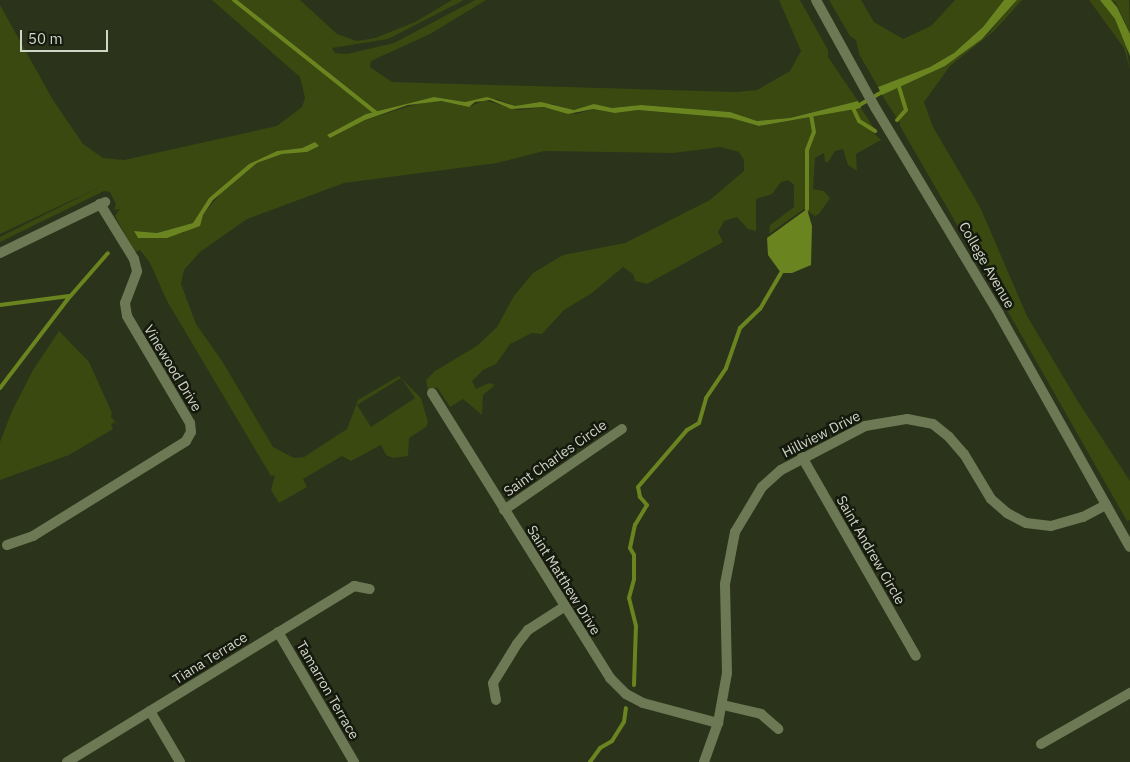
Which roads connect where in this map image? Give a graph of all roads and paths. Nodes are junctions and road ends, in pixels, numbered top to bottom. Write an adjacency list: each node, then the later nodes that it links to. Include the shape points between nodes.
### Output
1 (816, 0): 6 (street, College Avenue)
2 (0, 253): 8 (street, Vinewood Drive, via 102,203 134,258 137,271 125,303 127,316 190,423 191,432 186,442 76,510 33,536)
3 (432, 393): 7 (street, Saint Matthew Drive)
4 (622, 429): 7 (street, Saint Charles Circle)
5 (802, 456): 6 (street, Hillview Drive, via 865,426 907,419 933,424 949,437 964,454 991,499 1026,523 1052,526 1083,517); 13 (street, Saint Andrew Circle); 16 (street, Hillview Drive, via 762,487 735,532 725,584 729,639)
6 (1106, 505): 9 (street, College Avenue)
7 (504, 510): 11 (street, Saint Matthew Drive)
8 (8, 545)
9 (1130, 547)
10 (370, 588): 12 (street, Tiana Terrace, via 354,586)
11 (564, 607): 15 (street, via 528,630 517,644 493,683); 18 (street, Saint Matthew Drive, via 610,678 626,694 644,703)
12 (278, 632): 17 (street, Tiana Terrace); 23 (street, Tamarron Terrace)
13 (916, 656)
14 (1130, 693): 20 (street)
15 (496, 700)
16 (723, 705): 18 (street, Hillview Drive); 19 (street, via 761,714)
17 (150, 711): 21 (street, Tiana Terrace); 22 (street)
18 (718, 723): 24 (street, Hillview Drive)
19 (778, 729)
20 (1041, 744)
21 (67, 762)
22 (180, 762)
23 (354, 762)
24 (704, 762)

